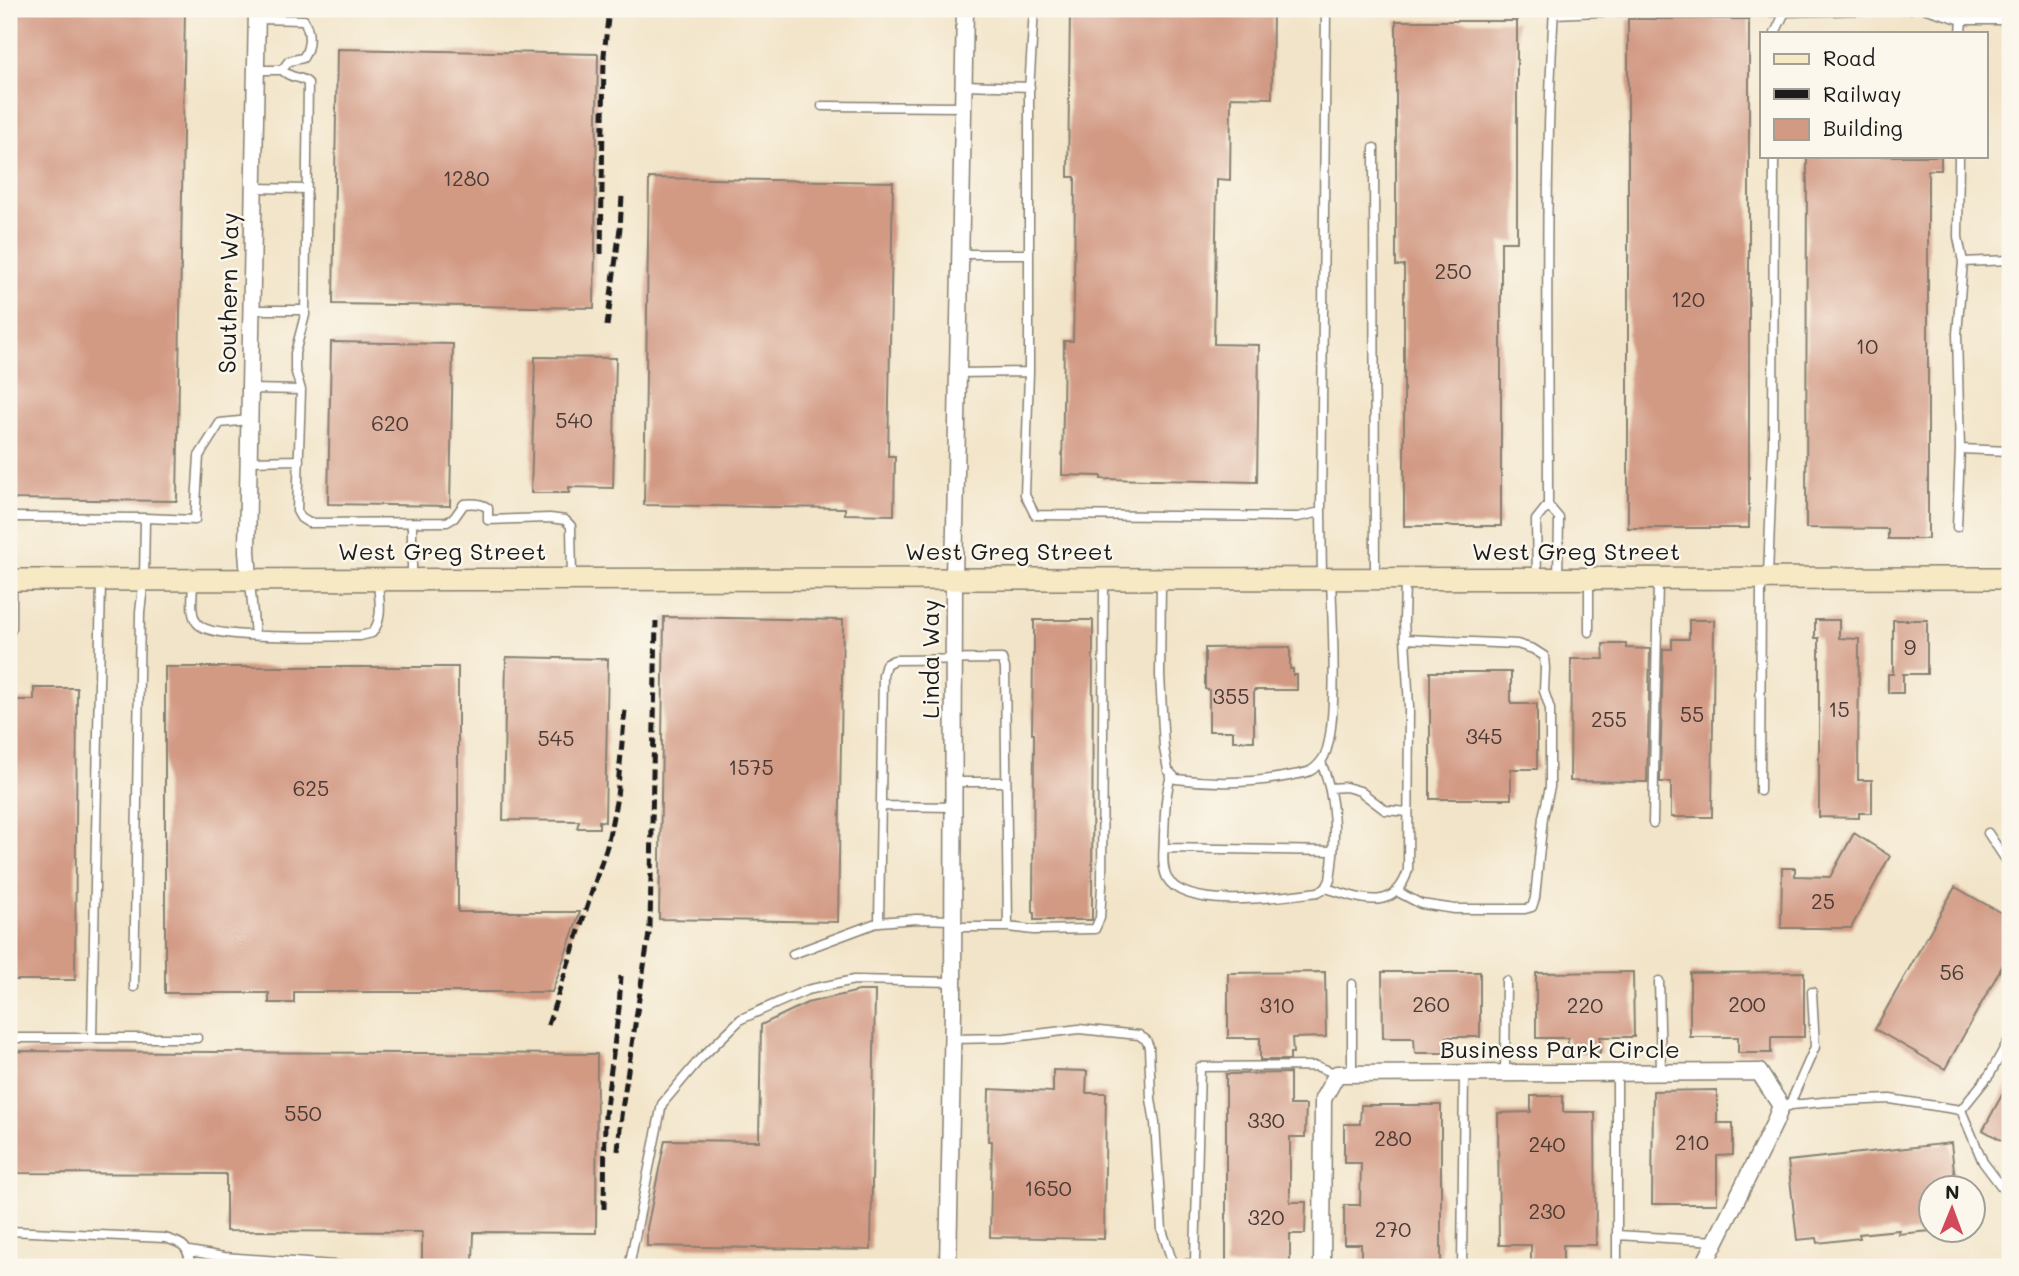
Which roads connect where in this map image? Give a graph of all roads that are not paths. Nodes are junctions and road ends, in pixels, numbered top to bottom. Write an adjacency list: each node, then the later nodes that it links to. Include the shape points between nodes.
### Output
1 (965, 9): 15 (street, Linda Way)
2 (1034, 9): 16 (lane)
3 (1326, 9): 40 (lane)
4 (1910, 9): 7 (lane)
5 (1926, 9): 9 (lane)
6 (1554, 12): 7 (lane); 39 (lane)
7 (1785, 12): 11 (lane)
8 (257, 14): 13 (street, Southern Way); 14 (lane, via 304,20 309,30 303,58 289,61)
9 (1962, 20): 10 (lane); 12 (lane)
10 (2010, 20)
11 (1775, 32)
12 (1961, 32)
13 (256, 70): 14 (lane); 22 (street, Southern Way)
14 (282, 70): 23 (lane, via 308,83)
15 (964, 85): 16 (lane); 18 (street, Linda Way)
16 (1030, 86): 25 (lane)
17 (822, 106): 18 (lane)
18 (963, 107): 24 (street, Linda Way)
19 (1374, 148): 51 (lane)
20 (1774, 158): 57 (lane, via 1773,443)
21 (1959, 158): 27 (lane, via 1958,237)
22 (254, 188): 23 (lane); 28 (street, Southern Way)
23 (307, 189): 29 (lane)
24 (961, 254): 25 (lane); 31 (street, Linda Way)
25 (1028, 254): 30 (lane)
26 (2010, 260): 27 (lane)
27 (1963, 262): 35 (lane, via 1957,334)
28 (252, 310): 29 (lane); 32 (street, Southern Way)
29 (305, 310): 33 (lane, via 295,353)
30 (1029, 372): 31 (lane); 40 (lane, via 1025,495 1035,515 1298,517)
31 (959, 373): 63 (street, Linda Way)
32 (250, 389): 33 (lane); 34 (street, Southern Way)
33 (301, 390): 37 (lane)
34 (250, 420): 38 (street, Southern Way); 42 (lane, via 220,423 199,456 195,520)
35 (1960, 449): 36 (lane); 44 (lane)
36 (2010, 451)
37 (299, 460): 38 (lane); 43 (lane, via 297,511 309,523)
38 (249, 461): 62 (street, Southern Way)
39 (1548, 505): 53 (lane, via 1536,520); 54 (lane, via 1559,517)
40 (1321, 512): 50 (lane)
41 (9, 517): 42 (lane)
42 (145, 518): 60 (lane)
43 (412, 523): 46 (lane); 47 (lane, via 447,522 464,504 476,503 488,508 488,520 565,520 571,526)
44 (1957, 527)
45 (378, 578): 46 (main road, West Greg Street); 62 (main road, West Greg Street); 67 (lane, via 380,613 372,633)
46 (412, 578): 47 (main road, West Greg Street)
47 (572, 578): 63 (main road, West Greg Street)
48 (1104, 578): 49 (main road, West Greg Street); 63 (main road, West Greg Street); 88 (lane, via 1100,918 1095,929)
49 (1161, 578): 50 (main road, West Greg Street); 71 (lane, via 1160,675 1164,747)
50 (1326, 578): 51 (main road, West Greg Street); 70 (lane, via 1333,661 1331,733)
51 (1375, 578): 52 (main road, West Greg Street)
52 (1405, 578): 53 (main road, West Greg Street); 68 (lane)
53 (1537, 578): 54 (main road, West Greg Street)
54 (1558, 578): 55 (main road, West Greg Street)
55 (1589, 578): 56 (main road, West Greg Street); 65 (lane)
56 (1658, 578): 57 (main road, West Greg Street); 79 (lane)
57 (1765, 578): 58 (main road, West Greg Street); 75 (lane)
58 (2010, 578)
59 (101, 579): 60 (main road, West Greg Street); 64 (main road, West Greg Street); 97 (lane)
60 (144, 579): 61 (main road, West Greg Street); 94 (lane)
61 (193, 579): 62 (main road, West Greg Street); 67 (lane, via 196,623 214,632)
62 (249, 579): 67 (lane)
63 (954, 579): 69 (street, Linda Way)
64 (10, 580): 66 (lane)
65 (1589, 632)
66 (9, 634)
67 (255, 635)
68 (1405, 639): 78 (lane); 85 (lane, via 1517,644 1544,656 1551,744 1532,907 1455,909 1421,904)
69 (954, 660): 72 (street, Linda Way); 73 (lane, via 1002,660); 76 (lane, via 894,660 886,664)
70 (1321, 762): 71 (lane, via 1310,771 1270,780 1192,781); 74 (lane)
71 (1171, 776): 81 (lane)
72 (954, 782): 73 (lane); 77 (street, Linda Way)
73 (1006, 782): 88 (lane)
74 (1330, 788): 78 (lane, via 1360,791 1385,810); 82 (lane)
75 (1760, 792)
76 (881, 806): 77 (lane); 86 (lane)
77 (954, 807): 87 (street, Linda Way)
78 (1408, 812): 85 (lane, via 1408,870)
79 (1653, 823)
80 (1988, 833): 83 (lane)
81 (1164, 848): 82 (lane); 84 (lane, via 1164,872 1177,889 1190,895 1264,898)
82 (1333, 851): 84 (lane)
83 (2010, 866)
84 (1326, 888): 85 (lane, via 1362,900 1388,898)
85 (1398, 892)
86 (879, 922): 87 (lane, via 916,919); 89 (lane)
87 (953, 924): 88 (lane); 92 (street, Linda Way)
88 (1007, 927)
89 (793, 954)
90 (1506, 981): 104 (lane)
91 (1660, 981): 102 (lane)
92 (953, 982): 100 (street, Linda Way); 116 (lane, via 854,980 807,990 741,1019 662,1104)
93 (1352, 984): 105 (lane)
94 (134, 987)
95 (1812, 992): 106 (lane, via 1815,1047)
96 (9, 1038): 97 (lane)
97 (92, 1038): 98 (lane)
98 (197, 1038)
99 (2010, 1038): 107 (lane)
100 (953, 1039): 117 (street, Linda Way); 118 (lane, via 1079,1029 1139,1035 1146,1040 1162,1230)
101 (1617, 1072): 102 (street, Business Park Circle); 104 (street, Business Park Circle); 110 (lane)
102 (1661, 1072): 106 (street, Business Park Circle, via 1759,1072)
103 (1464, 1073): 104 (street, Business Park Circle); 105 (street, Business Park Circle); 120 (lane)
104 (1505, 1073)
105 (1345, 1074): 118 (lane, via 1316,1066 1200,1067 1195,1261); 119 (street, via 1323,1099)
106 (1785, 1106): 107 (lane, via 1890,1099); 111 (street)
107 (1961, 1111): 108 (lane, via 1983,1162)
108 (2010, 1198)
109 (9, 1231): 112 (lane, via 165,1238 181,1242)
110 (1617, 1235): 111 (lane); 121 (lane)
111 (1716, 1241): 122 (street)
112 (189, 1251): 113 (lane); 114 (lane)
113 (315, 1265): 115 (lane)
114 (191, 1267)
115 (360, 1267)
116 (629, 1267)
117 (948, 1267)
118 (1176, 1267)
119 (1322, 1267)
120 (1462, 1267)
121 (1617, 1267)
122 (1703, 1267)

